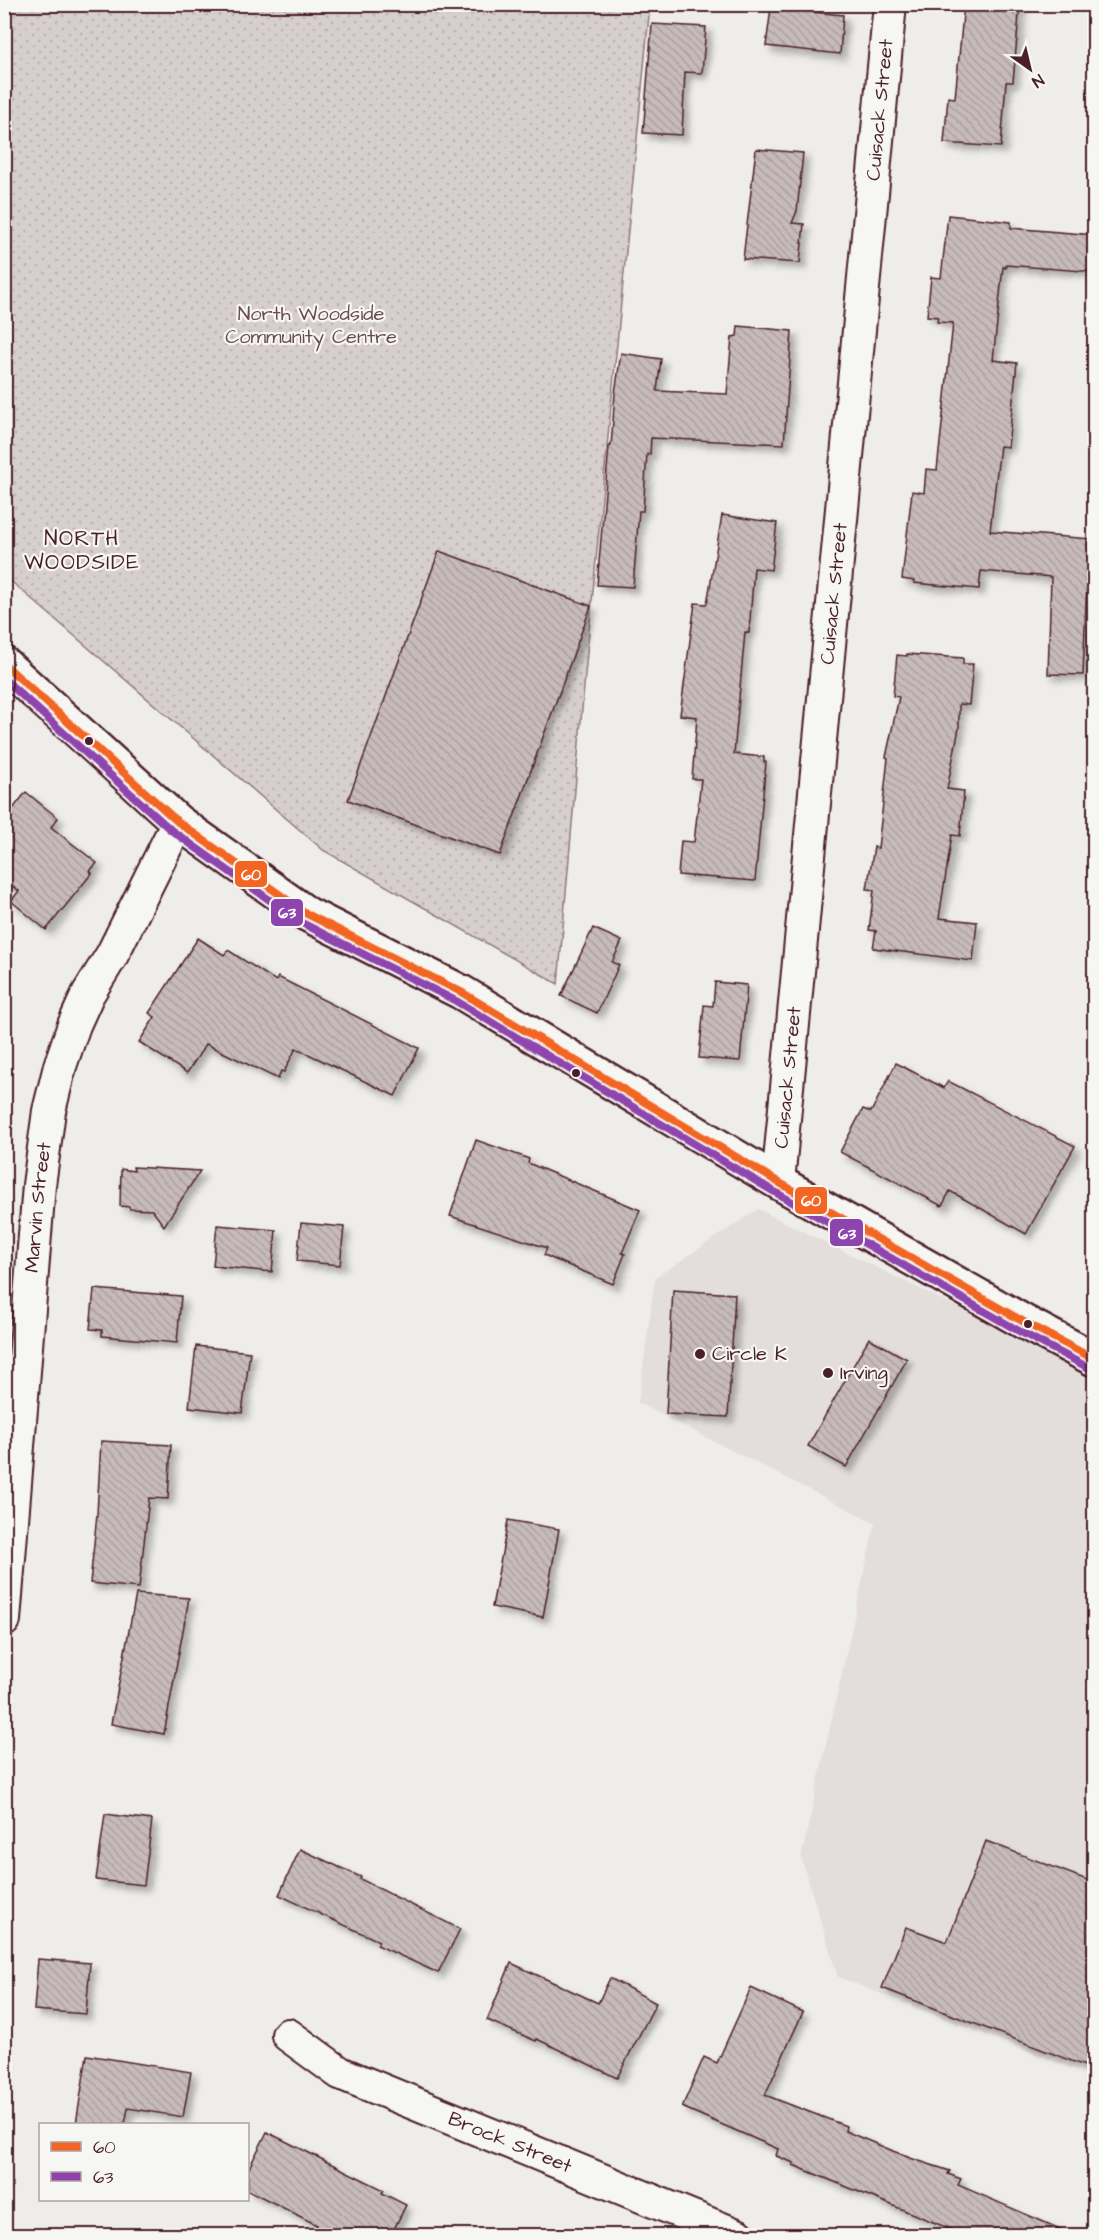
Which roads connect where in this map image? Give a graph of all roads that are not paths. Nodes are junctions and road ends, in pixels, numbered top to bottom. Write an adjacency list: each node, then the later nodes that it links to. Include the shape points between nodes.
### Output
1 (890, 4): 4 (street, Cuisack Street)
2 (4, 664): 3 (main road)
3 (178, 822): 4 (main road, via 307,914 461,992); 6 (street, Marvin Street, via 74,1024 49,1111 39,1185)
4 (778, 1182): 5 (main road)
5 (1095, 1359)
6 (4, 1620)
7 (288, 2035): 8 (street, Brock Street, via 340,2073)
8 (739, 2235)

